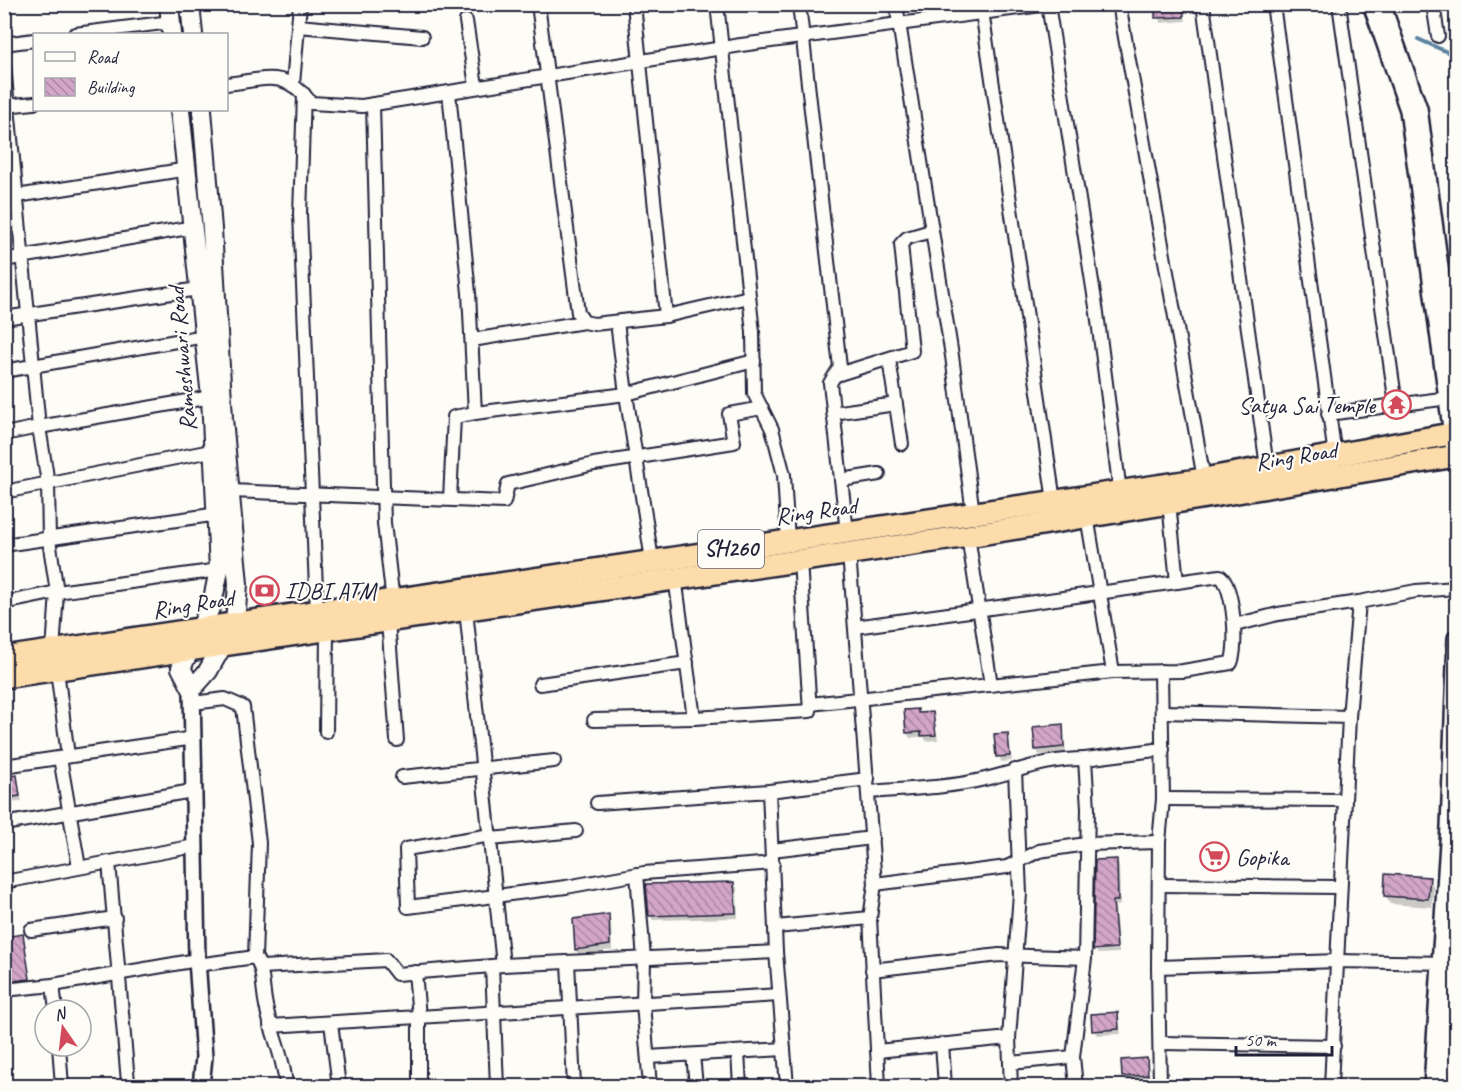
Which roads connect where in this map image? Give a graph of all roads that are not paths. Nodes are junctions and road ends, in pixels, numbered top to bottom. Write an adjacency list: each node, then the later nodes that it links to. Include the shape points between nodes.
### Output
1 (190, 4): 22 (main road)
2 (300, 4): 20 (street)
3 (538, 4): 31 (street)
4 (634, 4): 29 (street)
5 (717, 4): 28 (street)
6 (799, 4): 25 (street)
7 (896, 4): 19 (street)
8 (1119, 4): 83 (street)
9 (1203, 4): 81 (street)
10 (1273, 4): 72 (street)
11 (1339, 4): 68 (street)
12 (1371, 4): 65 (street, via 1408,110)
13 (1382, 4): 58 (street, via 1419,108)
14 (1433, 4): 23 (street)
15 (1048, 5): 16 (street); 88 (street, via 1097,313)
16 (982, 9): 19 (street); 92 (street)
17 (171, 20): 21 (street)
18 (466, 21): 34 (street)
19 (898, 24): 25 (street); 46 (street)
20 (298, 26): 24 (street); 33 (street)
21 (82, 33)
22 (193, 33)
23 (1438, 36)
24 (422, 37)
25 (803, 37): 28 (street); 63 (street, via 840,367)
26 (33, 40): 27 (street)
27 (4, 44)
28 (722, 48): 29 (street); 50 (street)
29 (641, 61): 31 (street); 52 (street)
30 (4, 66): 39 (street)
31 (549, 76): 34 (street); 54 (street, via 578,314)
32 (228, 84): 33 (street, via 281,78)
33 (293, 84): 36 (street)
34 (476, 86): 35 (street)
35 (449, 92): 38 (street); 57 (street)
36 (304, 94): 38 (street, via 311,103); 89 (street, via 300,214)
37 (33, 103): 39 (street)
38 (373, 104): 90 (street)
39 (7, 106): 42 (street)
40 (180, 111): 43 (main road, Rameshwari Road)
41 (202, 111): 49 (main road)
42 (9, 158): 44 (street)
43 (188, 169): 44 (street); 45 (main road, Rameshwari Road)
44 (11, 197): 47 (street)
45 (194, 227): 47 (street); 49 (main road, Rameshwari Road)
46 (931, 231): 59 (street, via 907,238 901,244 912,351); 94 (street)
47 (24, 256): 48 (street); 51 (street)
48 (4, 260)
49 (208, 288): 51 (street); 56 (main road, Rameshwari Road); 77 (main road)
50 (749, 297): 52 (street); 60 (street)
51 (29, 316): 53 (street); 61 (street)
52 (666, 316): 55 (street)
53 (4, 318)
54 (584, 322): 55 (street); 57 (street)
55 (617, 322): 64 (street)
56 (206, 336): 61 (street); 66 (main road, Rameshwari Road)
57 (472, 340): 70 (street)
58 (1453, 341): 65 (street)
59 (889, 359): 63 (street); 67 (street)
60 (754, 361): 64 (street); 69 (street, via 754,393)
61 (31, 366): 62 (street); 73 (street)
62 (4, 371)
63 (836, 375): 71 (street, via 830,383)
64 (626, 394): 70 (street); 79 (street)
65 (1453, 394): 68 (street); 75 (street)
66 (211, 397): 73 (street); 77 (main road, Rameshwari Road)
67 (896, 404): 71 (street); 76 (street)
68 (1396, 405): 72 (street)
69 (762, 408): 79 (street, via 729,414 734,442); 99 (street, via 772,429 783,475)
70 (475, 413): 91 (street, via 454,417)
71 (833, 413): 84 (street)
72 (1328, 414): 78 (street)
73 (39, 427): 74 (street); 85 (street)
74 (4, 434)
75 (1454, 434): 78 (highway, Ring Road / SH260); 80 (street)
76 (902, 444)
77 (220, 449): 85 (street); 86 (main road); 95 (main road, Rameshwari Road)
78 (1335, 456): 81 (highway, Ring Road / SH260)
79 (636, 459): 91 (street, via 594,464 508,484 504,502); 102 (street)
80 (1456, 459): 93 (highway, Ring Road / SH260)
81 (1267, 467): 83 (highway, Ring Road / SH260)
82 (879, 474): 84 (street)
83 (1204, 479): 88 (highway, Ring Road / SH260)
84 (841, 480): 100 (street)
85 (48, 483): 87 (street); 98 (street)
86 (230, 491): 89 (street); 116 (main road, via 238,584)
87 (4, 492)
88 (1120, 492): 92 (highway, Ring Road / SH260)
89 (311, 493): 90 (street); 115 (street)
90 (383, 496): 91 (street); 114 (street)
91 (450, 500)
92 (1054, 501): 94 (highway, Ring Road / SH260)
93 (1169, 503): 96 (highway, Ring Road / SH260); 106 (street)
94 (973, 513): 100 (highway, Ring Road / SH260)
95 (218, 514): 98 (street); 104 (main road, Rameshwari Road)
96 (1088, 516): 97 (highway, Ring Road / SH260); 109 (street)
97 (968, 536): 100 (highway, Ring Road / SH260); 113 (street)
98 (49, 540): 101 (street); 108 (street)
99 (788, 541): 100 (highway, Ring Road / SH260); 102 (highway, Ring Road / SH260)
100 (848, 542): 103 (highway, Ring Road / SH260); 119 (street)
101 (4, 545)
102 (652, 560): 114 (highway, Ring Road / SH260)
103 (800, 561): 105 (highway, Ring Road / SH260); 133 (street)
104 (219, 570): 108 (street); 118 (main road, Rameshwari Road)
105 (675, 577): 112 (highway, Ring Road / SH260); 125 (street)
106 (1177, 582): 109 (street); 117 (street, via 1224,578)
107 (1456, 588): 110 (street)
108 (57, 592): 111 (street); 124 (street)
109 (1100, 592): 113 (street); 127 (street)
110 (1359, 602): 117 (street); 135 (street)
111 (4, 603)
112 (466, 610): 114 (highway, Ring Road / SH260); 147 (street)
113 (979, 610): 119 (street); 130 (street)
114 (391, 611): 115 (highway, Ring Road / SH260); 140 (street)
115 (322, 621): 116 (highway, Ring Road / SH260); 121 (highway, Ring Road / SH260); 138 (street)
116 (234, 623): 118 (highway, Ring Road / SH260); 121 (main road)
117 (1235, 625): 126 (street, via 1235,655 1231,663)
118 (203, 627): 122 (main road, Rameshwari Road); 124 (highway, Ring Road / SH260)
119 (855, 627): 132 (street)
120 (1456, 638): 143 (street)
121 (222, 647): 122 (highway, Ring Road / SH260); 131 (main road)
122 (191, 649): 124 (highway, Ring Road / SH260); 131 (main road, Rameshwari Road, via 181,670)
123 (4, 658): 124 (highway, Ring Road / SH260)
124 (55, 660): 128 (highway, Ring Road / SH260); 142 (street)
125 (687, 663): 129 (street); 136 (street)
126 (1161, 671): 127 (street); 134 (street)
127 (1113, 672): 130 (street)
128 (4, 677)
129 (540, 684)
130 (991, 685): 132 (street)
131 (192, 696): 139 (street); 187 (street, via 225,699 243,707 259,843)
132 (860, 697): 133 (street); 150 (street)
133 (810, 704): 136 (street, via 810,711)
134 (1163, 712): 135 (street); 141 (street)
135 (1349, 717): 155 (street)
136 (694, 718): 137 (street)
137 (594, 720)
138 (326, 732)
139 (194, 738): 142 (street); 152 (street)
140 (397, 740)
141 (1163, 749): 144 (street); 154 (street)
142 (64, 757): 146 (street); 157 (street)
143 (1455, 758): 189 (street)
144 (1085, 759): 148 (street, via 1058,759); 163 (street)
145 (554, 761): 147 (street)
146 (4, 766)
147 (484, 767): 149 (street); 160 (street)
148 (1015, 770): 153 (street, via 984,780); 166 (street)
149 (402, 777)
150 (868, 779): 151 (street); 153 (street)
151 (769, 790): 156 (street); 165 (street)
152 (192, 791): 157 (street); 164 (street)
153 (869, 792): 161 (street)
154 (1163, 800): 155 (street); 162 (street)
155 (1345, 800): 174 (street)
156 (597, 803)
157 (70, 813): 158 (street); 169 (street)
158 (4, 824)
159 (576, 831): 160 (street)
160 (491, 837): 175 (street); 175 (street, via 406,849 408,907)
161 (872, 838): 165 (street); 172 (street)
162 (1159, 842): 163 (street); 173 (street)
163 (1086, 844): 166 (street); 183 (street)
164 (195, 846): 167 (street); 186 (street)
165 (772, 850): 168 (street)
166 (1020, 858): 172 (street, via 1008,867); 182 (street)
167 (108, 862): 169 (street); 176 (street)
168 (773, 863): 170 (street); 179 (street)
169 (79, 867): 171 (street)
170 (637, 874): 175 (street); 184 (street)
171 (4, 882)
172 (875, 884): 177 (street)
173 (1159, 885): 174 (street); 191 (street)
174 (1339, 887): 185 (street)
175 (496, 894): 190 (street)
176 (115, 918): 180 (street); 194 (street)
177 (870, 918): 179 (street); 192 (street)
178 (1456, 920): 189 (street)
179 (776, 927): 181 (street)
180 (31, 930)
181 (776, 952): 184 (street); 197 (street)
182 (1017, 955): 183 (street); 192 (street, via 968,957); 205 (street)
183 (1084, 958): 213 (street)
184 (644, 959): 188 (street); 199 (street)
185 (1338, 961): 189 (street); 191 (street); 208 (street)
186 (197, 962): 187 (street); 194 (street); 219 (street, via 204,1057)
187 (259, 962): 193 (street, via 386,960 396,974); 204 (street)
188 (568, 962): 190 (street); 200 (street)
189 (1447, 963): 235 (street); 236 (street)
190 (497, 965): 193 (street); 201 (street)
191 (1158, 967): 206 (street)
192 (872, 970): 210 (street)
193 (416, 972): 202 (street)
194 (119, 974): 195 (street); 217 (street)
195 (53, 985): 196 (street); 198 (street)
196 (4, 990)
197 (779, 995): 199 (street); 209 (street)
198 (55, 998)
199 (643, 1004): 200 (street); 215 (street)
200 (571, 1008): 201 (street); 224 (street)
201 (495, 1012): 202 (street); 223 (street)
202 (419, 1017): 203 (street); 222 (street)
203 (331, 1023): 204 (street); 221 (street)
204 (270, 1026): 220 (street)
205 (1009, 1038): 207 (street); 216 (street)
206 (1161, 1043): 208 (street); 233 (street)
207 (942, 1044): 210 (street); 230 (street)
208 (1334, 1046): 234 (street)
209 (784, 1049): 211 (street); 228 (street)
210 (878, 1051): 229 (street)
211 (738, 1053): 212 (street); 227 (street)
212 (693, 1055): 215 (street); 226 (street)
213 (1073, 1057): 216 (street); 232 (street)
214 (60, 1058): 218 (street)
215 (648, 1058): 225 (street)
216 (1010, 1063): 231 (street)
217 (128, 1082)
218 (62, 1086)
219 (201, 1086)
220 (286, 1086)
221 (339, 1086)
222 (419, 1086)
223 (497, 1086)
224 (574, 1086)
225 (650, 1086)
226 (696, 1086)
227 (740, 1086)
228 (787, 1086)
229 (879, 1086)
230 (945, 1086)
231 (1011, 1086)
232 (1076, 1086)
233 (1160, 1086)
234 (1330, 1086)
235 (1432, 1086)
236 (1444, 1086)

